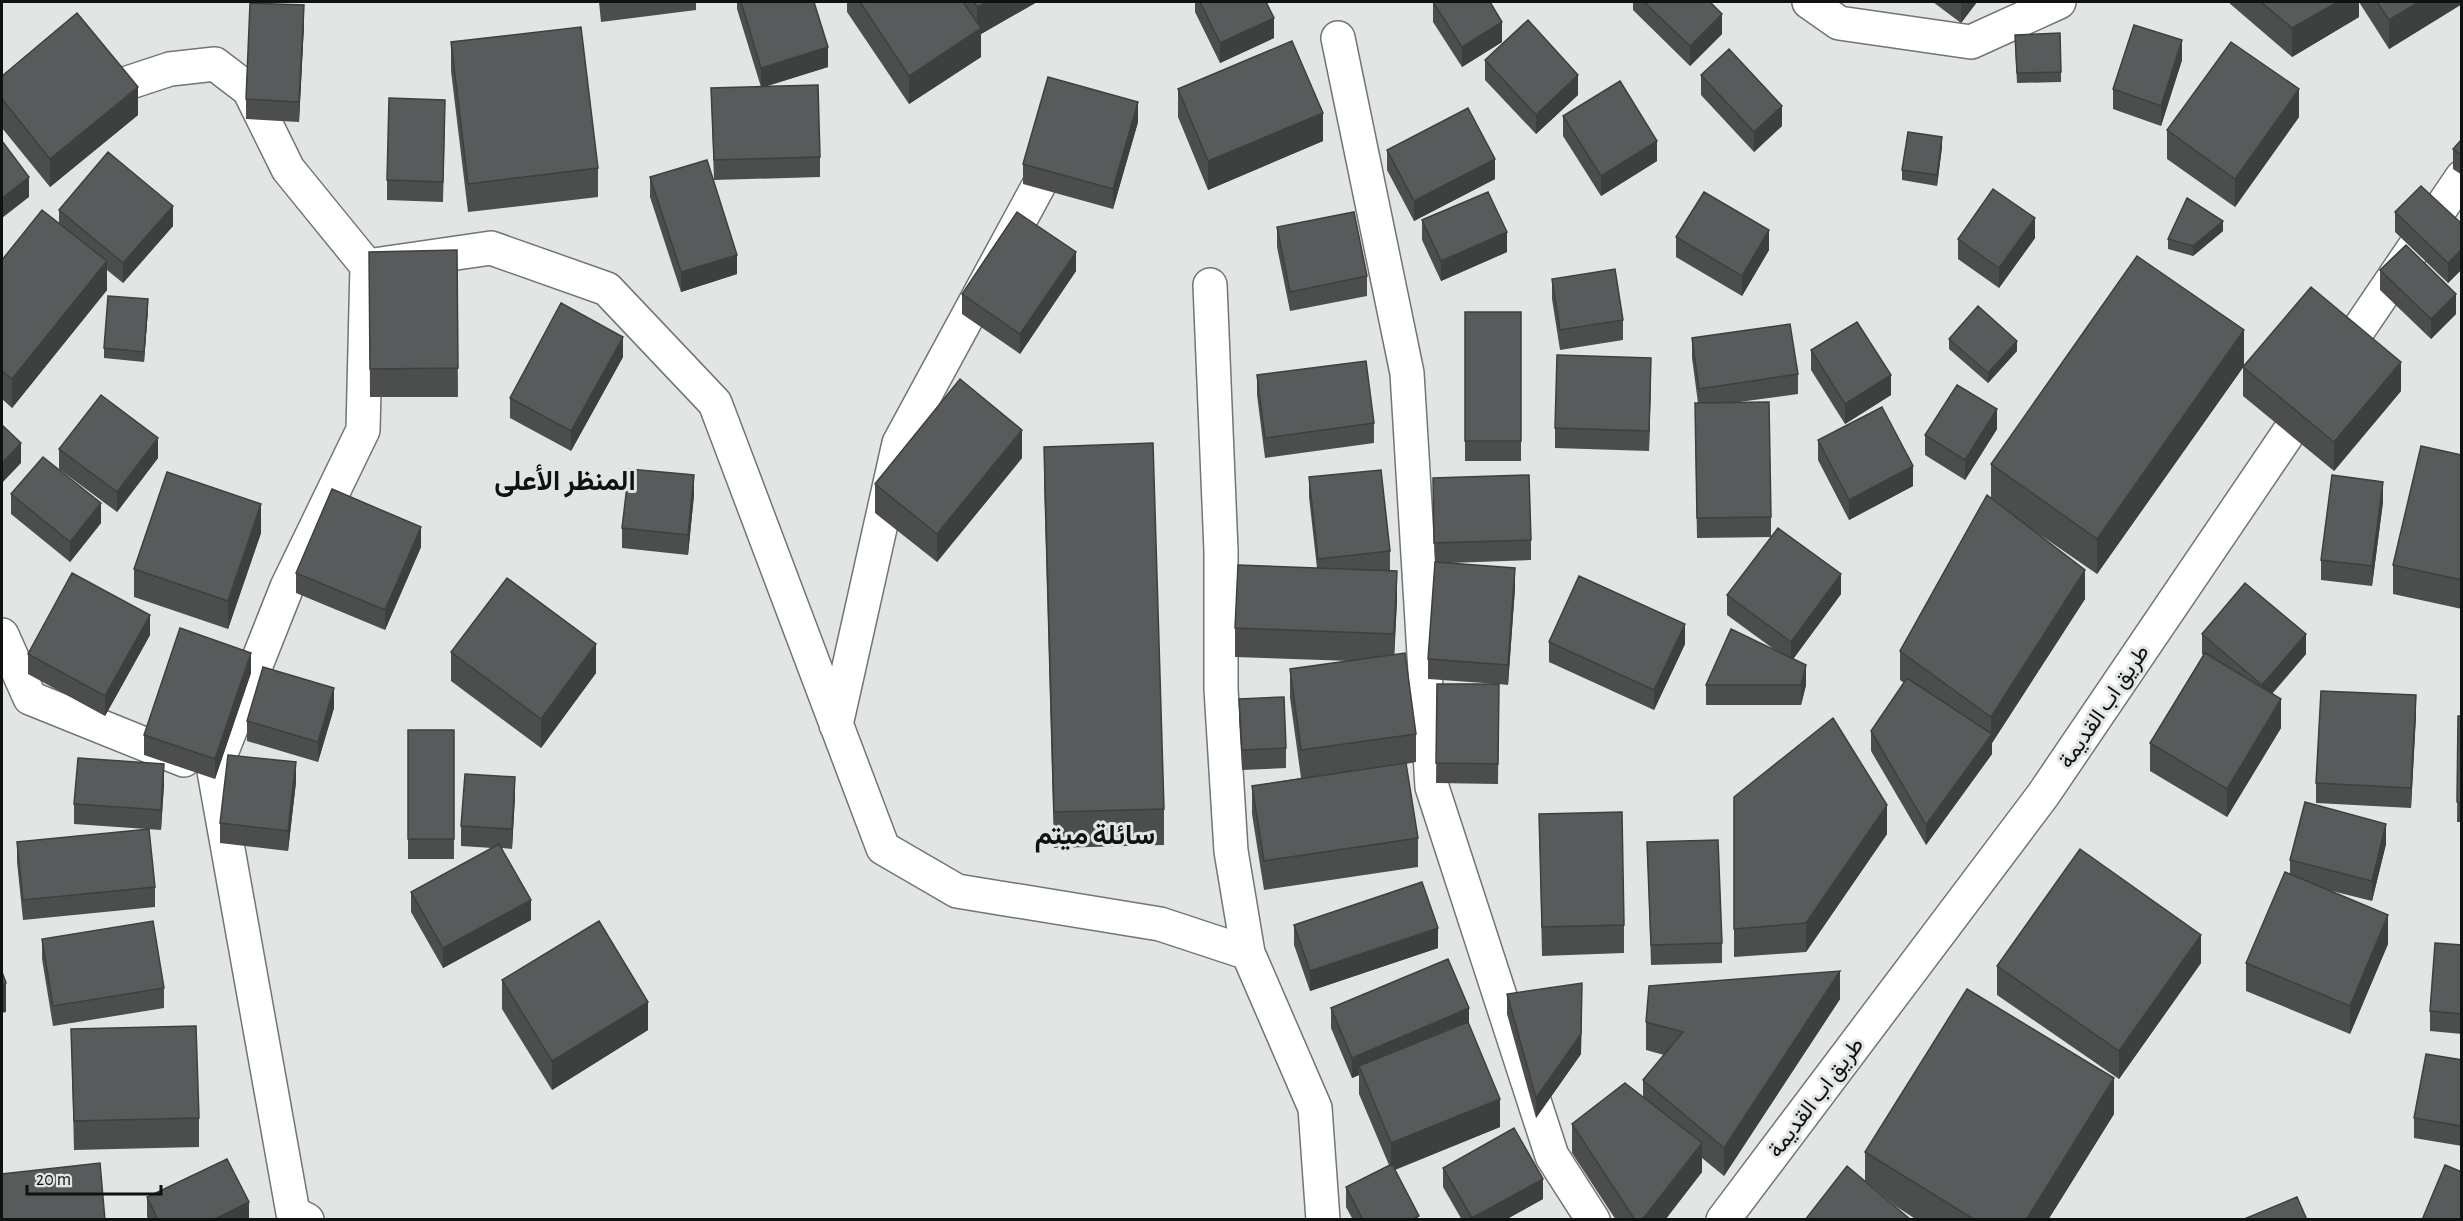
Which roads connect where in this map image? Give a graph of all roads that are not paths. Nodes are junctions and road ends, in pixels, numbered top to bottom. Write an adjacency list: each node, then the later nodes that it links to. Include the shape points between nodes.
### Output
1 (1809, 2): 2 (street, via 1839,23 1971,42)
2 (2056, 3)
3 (1338, 38): 15 (street, via 1407,373 1432,787 1552,1156)
4 (57, 107): 7 (street, via 170,69 215,64 249,90 288,169)
5 (1072, 123): 10 (street, via 899,443)
6 (2462, 177): 16 (street, طريق اب القديمة, via 2043,795)
7 (367, 266): 10 (street, via 491,248 607,288 715,403); 11 (street, via 363,430 287,587)
8 (1210, 285): 12 (street, via 1221,551 1221,689 1231,851)
9 (2, 635): 11 (street, via 30,698)
10 (836, 725): 12 (street, via 883,848 957,891 1160,924)
11 (214, 771): 13 (street, via 293,1213)
12 (1248, 953): 14 (street, via 1315,1108)
13 (307, 1220)
14 (1323, 1220)
15 (1593, 1220)
16 (1723, 1220)

